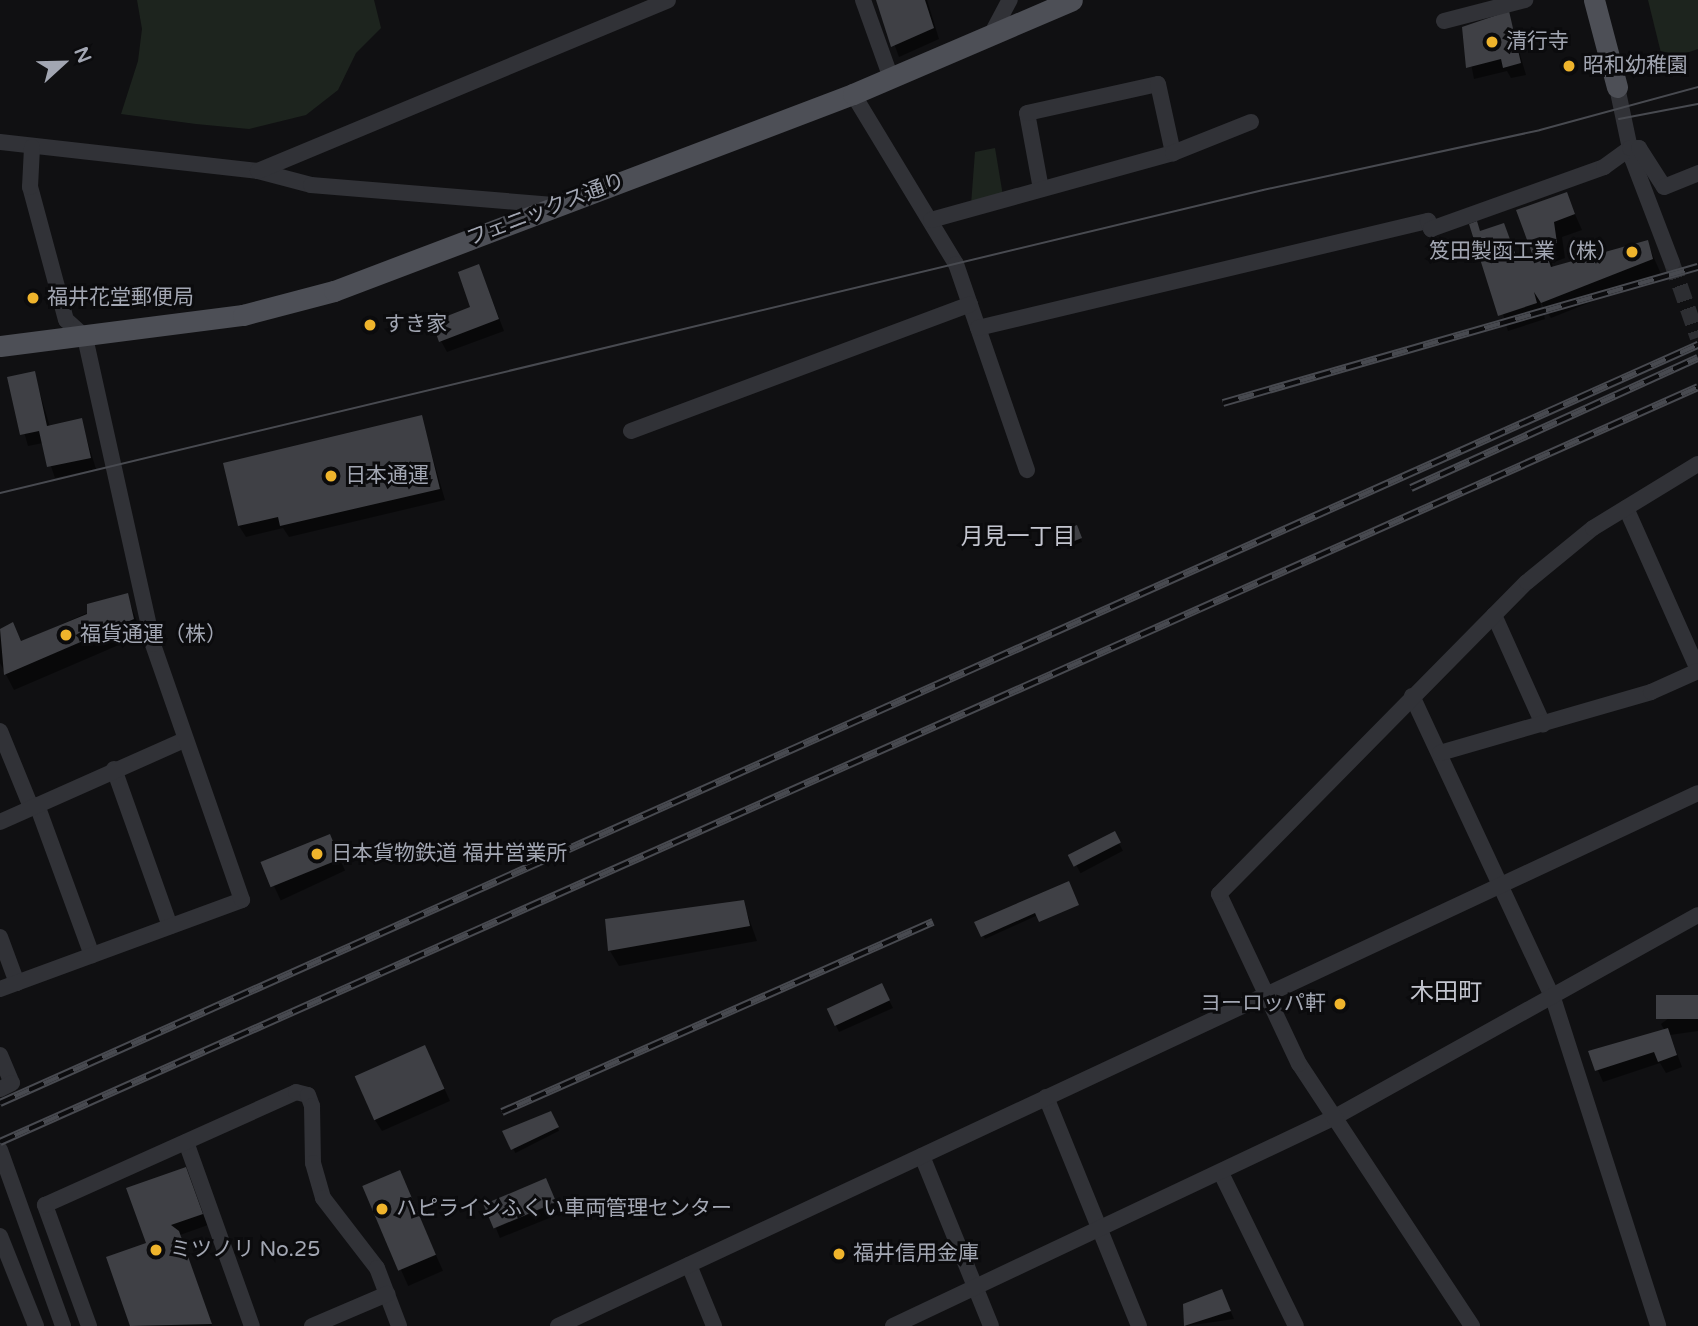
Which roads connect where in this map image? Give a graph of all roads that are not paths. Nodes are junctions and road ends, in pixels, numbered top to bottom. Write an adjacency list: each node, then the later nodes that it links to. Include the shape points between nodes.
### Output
1 (668, 0): 18 (street)
2 (863, 0): 10 (street)
3 (1010, 0): 9 (street)
4 (1072, 0): 9 (main road, フェニックス通り)
5 (1525, 0): 7 (street)
6 (1594, 0): 11 (main road)
7 (1499, 3): 8 (street)
8 (1444, 21)
9 (991, 35): 10 (main road, フェニックス通り)
10 (891, 78): 12 (main road, フェニックス通り)
11 (1616, 87): 16 (street)
12 (853, 94): 21 (main road, フェニックス通り); 22 (street)
13 (1251, 122): 17 (street)
14 (0, 142): 15 (street)
15 (32, 147): 18 (street); 26 (street, via 30,187 60,300 66,320)
16 (1630, 148): 19 (street, via 1639,148 1664,187); 23 (street); 25 (street, via 1604,167 1431,229 1428,221)
17 (1173, 153): 20 (street); 20 (street, via 1158,84 1027,113)
18 (258, 171): 21 (street, via 311,185)
19 (1698, 173)
20 (1041, 189): 22 (street)
21 (558, 205): 26 (main road, フェニックス通り, via 277,308)
22 (931, 220): 24 (street)
23 (1672, 263)
24 (970, 304): 25 (street); 28 (street)
25 (978, 328): 30 (street)
26 (85, 337): 27 (main road, フェニックス通り); 37 (street, via 144,598)
27 (0, 346)
28 (631, 431)
29 (1698, 464): 31 (street)
30 (1027, 470)
31 (1626, 508): 32 (street, via 1593,528); 33 (street)
32 (1494, 615): 34 (street); 35 (street)
33 (1698, 671): 35 (street)
34 (1412, 696): 38 (street); 50 (street, via 1219,894)
35 (1543, 724): 38 (street)
36 (0, 730): 41 (street)
37 (184, 740): 39 (street); 45 (street, via 242,900)
38 (1440, 752): 43 (street)
39 (114, 769): 41 (street); 45 (street)
40 (1698, 793): 43 (street)
41 (34, 806): 42 (street); 47 (street)
42 (0, 822)
43 (1499, 886): 50 (street); 51 (street)
44 (1698, 915): 51 (street)
45 (170, 926): 47 (street)
46 (0, 937): 48 (street)
47 (92, 955): 48 (street)
48 (17, 983): 49 (street)
49 (0, 989)
50 (1267, 995): 54 (street); 55 (street, via 1299,1064)
51 (1553, 998): 55 (street); 78 (street)
52 (0, 1055): 53 (street, via 12,1083)
53 (0, 1089)
54 (1046, 1097): 58 (street); 60 (street)
55 (1335, 1118): 59 (street); 77 (street)
56 (186, 1142): 64 (street, via 296,1092 308,1095 313,1164 323,1198 373,1262); 67 (street, via 45,1205); 68 (street)
57 (0, 1150): 66 (street)
58 (922, 1156): 62 (street); 63 (street)
59 (1221, 1173): 60 (street); 76 (street)
60 (1101, 1228): 63 (street); 75 (street)
61 (0, 1236): 65 (street)
62 (689, 1265): 71 (street); 72 (street)
63 (976, 1287): 73 (street); 74 (street)
64 (387, 1294): 69 (street); 70 (street)
65 (36, 1326)
66 (64, 1326)
67 (89, 1326)
68 (252, 1326)
69 (312, 1326)
70 (399, 1326)
71 (558, 1326)
72 (713, 1326)
73 (893, 1326)
74 (991, 1326)
75 (1139, 1326)
76 (1296, 1326)
77 (1472, 1326)
78 (1658, 1326)

